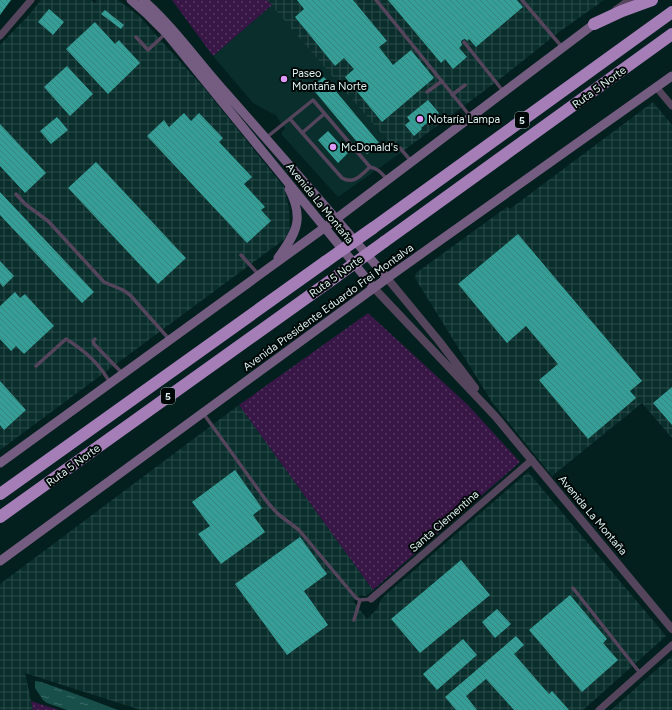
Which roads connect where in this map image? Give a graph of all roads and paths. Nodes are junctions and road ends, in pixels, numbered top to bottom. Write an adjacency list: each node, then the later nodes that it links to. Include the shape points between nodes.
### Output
1 (30, 0): 12 (street)
2 (131, 0): 10 (main road, Avenida La Montaña)
3 (143, 0): 28 (main road, Avenida La Montaña, via 172,29)
4 (376, 0): 17 (lane)
5 (522, 0): 15 (lane)
6 (630, 0): 9 (street)
7 (652, 0): 9 (highway)
8 (672, 12): 51 (highway, Ruta 5 Norte / 5, bridge)
9 (594, 24): 15 (main road)
10 (166, 33): 13 (lane, via 148,50); 32 (main road, Avenida La Montaña)
11 (672, 34): 52 (highway, Ruta 5 Norte / 5, bridge)
12 (0, 36)
13 (136, 37)
14 (464, 42): 21 (lane)
15 (563, 48): 21 (main road)
16 (672, 76): 19 (main road, Avenida Presidente Eduardo Frei Montalva)
17 (442, 81): 20 (lane); 22 (lane)
18 (465, 85): 22 (lane)
19 (656, 87): 23 (street); 40 (main road, Avenida Presidente Eduardo Frei Montalva)
20 (427, 92)
21 (505, 92): 25 (main road)
22 (452, 95): 25 (lane)
23 (672, 106)
24 (324, 114): 26 (lane, via 313,100); 27 (lane); 31 (lane)
25 (471, 118): 30 (main road)
26 (290, 119): 27 (lane); 28 (lane)
27 (302, 133): 31 (lane, via 345,180 355,180)
28 (266, 138): 35 (main road, Avenida La Montaña)
29 (400, 148): 30 (lane)
30 (412, 162): 33 (main road)
31 (370, 167): 33 (lane, via 376,168)
32 (279, 172): 36 (main road, Avenida La Montaña); 38 (main road, via 293,198 298,217 294,234)
33 (388, 180): 35 (main road)
34 (16, 194): 43 (lane, via 48,221 104,282 130,296)
35 (336, 219): 36 (main road); 40 (main road, Avenida La Montaña)
36 (324, 228): 38 (main road); 41 (main road, Avenida La Montaña)
37 (241, 255): 39 (lane)
38 (274, 265): 39 (main road)
39 (259, 275): 43 (main road)
40 (387, 278): 41 (main road, Avenida Presidente Eduardo Frei Montalva); 48 (street, Avenida La Montaña, via 443,346)
41 (374, 288): 47 (main road, Avenida Presidente Eduardo Frei Montalva); 48 (street, Avenida La Montaña)
42 (95, 339): 45 (lane, via 94,344)
43 (170, 340): 45 (main road)
44 (36, 366): 46 (lane, via 66,339 92,358)
45 (123, 374): 46 (main road)
46 (110, 383): 50 (main road)
47 (203, 413): 53 (main road, Avenida Presidente Eduardo Frei Montalva); 56 (lane, via 268,503 298,530)
48 (495, 416): 49 (street, Avenida La Montaña)
49 (532, 460): 55 (street, Santa Clementina); 58 (street, Avenida La Montaña)
50 (0, 463)
51 (0, 494)
52 (0, 517)
53 (0, 562)
54 (573, 588): 60 (lane)
55 (371, 599): 56 (lane)
56 (360, 600): 57 (lane)
57 (354, 620)
58 (672, 629)
59 (672, 645): 60 (street)
60 (640, 673): 61 (street)
61 (599, 710)

